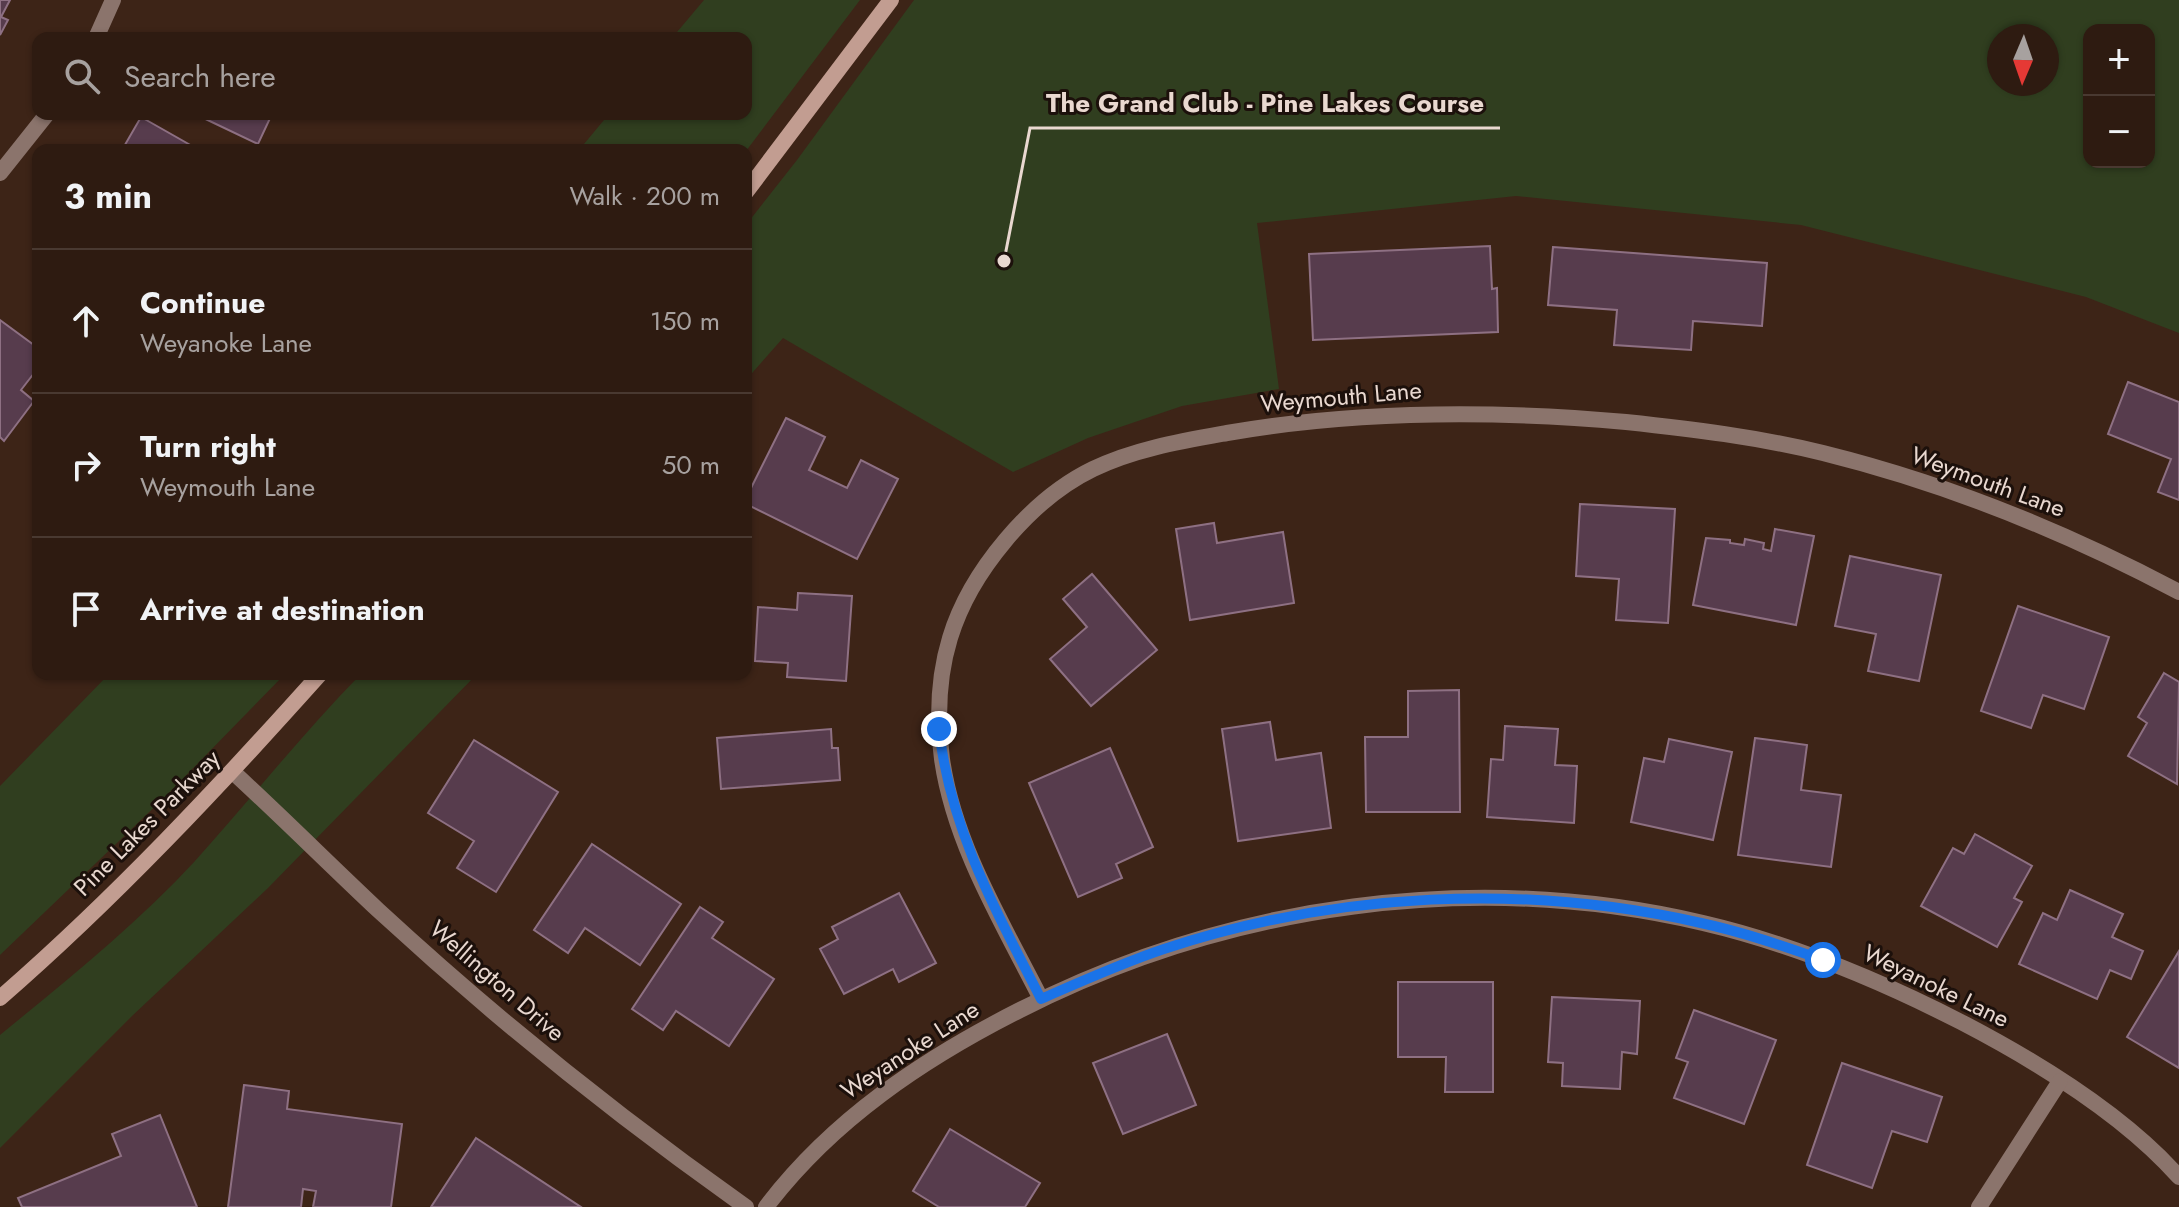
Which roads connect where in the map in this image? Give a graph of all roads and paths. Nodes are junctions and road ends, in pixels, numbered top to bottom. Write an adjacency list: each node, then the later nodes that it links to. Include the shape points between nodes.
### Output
1 (113, 0): 3 (street)
2 (891, 0): 6 (street)
3 (99, 32)
4 (42, 120): 5 (street)
5 (0, 173)
6 (752, 184)
7 (2179, 592): 11 (street, Weymouth Lane, via 2047,528 1940,486 1764,440 1676,427 1560,416 1383,414 1257,427 1134,454 1063,486 1034,510 987,565 962,608 943,664 939,729 950,797 975,865)
8 (315, 680): 9 (street, Pine Lakes Parkway)
9 (233, 772): 10 (street, Pine Lakes Parkway); 14 (street, Wellington Drive, via 505,1022 663,1149)
10 (0, 998)
11 (1041, 999): 12 (street, Weyanoke Lane, via 1164,949 1281,917 1385,903 1523,899 1652,912 1823,960 2003,1043); 15 (street, Weyanoke Lane, via 964,1038 867,1105 831,1133)
12 (2060, 1081): 13 (street, Weyanoke Lane, via 2115,1119); 16 (street)
13 (2179, 1177)
14 (746, 1207)
15 (766, 1207)
16 (1979, 1207)

